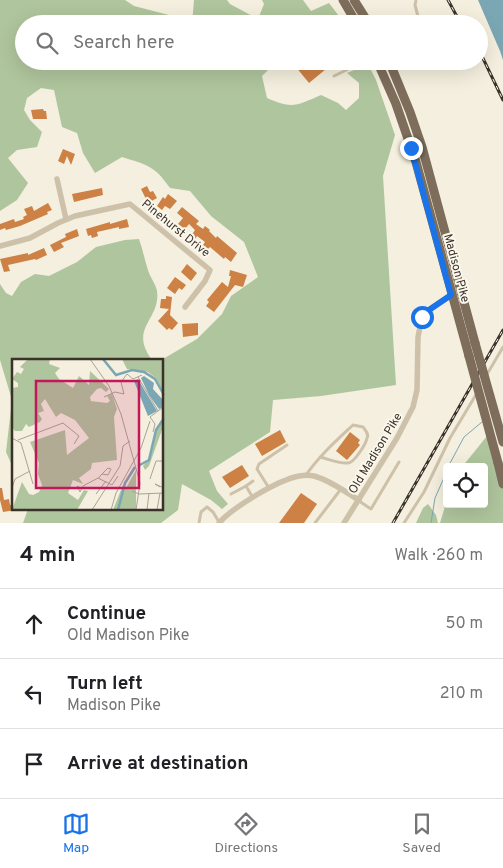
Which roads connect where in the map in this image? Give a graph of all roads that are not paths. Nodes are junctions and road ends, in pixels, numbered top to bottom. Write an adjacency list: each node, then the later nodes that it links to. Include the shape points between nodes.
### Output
1 (343, 0): 4 (main road)
2 (354, 0): 5 (main road)
3 (416, 0): 6 (lane)
4 (352, 15)
5 (363, 15)
6 (418, 15)
7 (346, 70): 10 (lane)
8 (381, 70): 15 (main road, Madison Pike, via 406,132)
9 (393, 70): 14 (main road, Madison Pike, via 422,147)
10 (334, 76)
11 (57, 179): 12 (street)
12 (66, 219): 13 (street, Pinehurst Drive, via 30,238); 16 (street, Pinehurst Drive, via 130,204 210,270)
13 (0, 246)
14 (460, 292): 15 (street, Old Madison Pike); 18 (main road, Madison Pike, bridge)
15 (451, 295): 24 (main road, Madison Pike, bridge); 30 (street, Old Madison Pike, via 422,317 413,407 398,438)
16 (185, 307)
17 (503, 347): 35 (lane)
18 (503, 442)
19 (287, 446): 26 (lane, via 259,464 258,469)
20 (320, 457): 20 (lane, via 352,425 367,432 368,438 354,461 342,463); 22 (lane)
21 (399, 462): 30 (lane, via 371,509)
22 (306, 475): 26 (street, via 288,479); 27 (street)
23 (253, 481): 25 (lane)
24 (503, 484)
25 (246, 486): 28 (lane); 29 (lane)
26 (269, 489): 29 (street)
27 (341, 489): 30 (street); 33 (lane)
28 (231, 494)
29 (253, 498): 32 (street, via 227,514)
30 (359, 500): 34 (street, Old Madison Pike)
31 (199, 523): 32 (lane, via 201,512 207,507)
32 (219, 523)
33 (315, 523)
34 (344, 523)
35 (404, 523)

